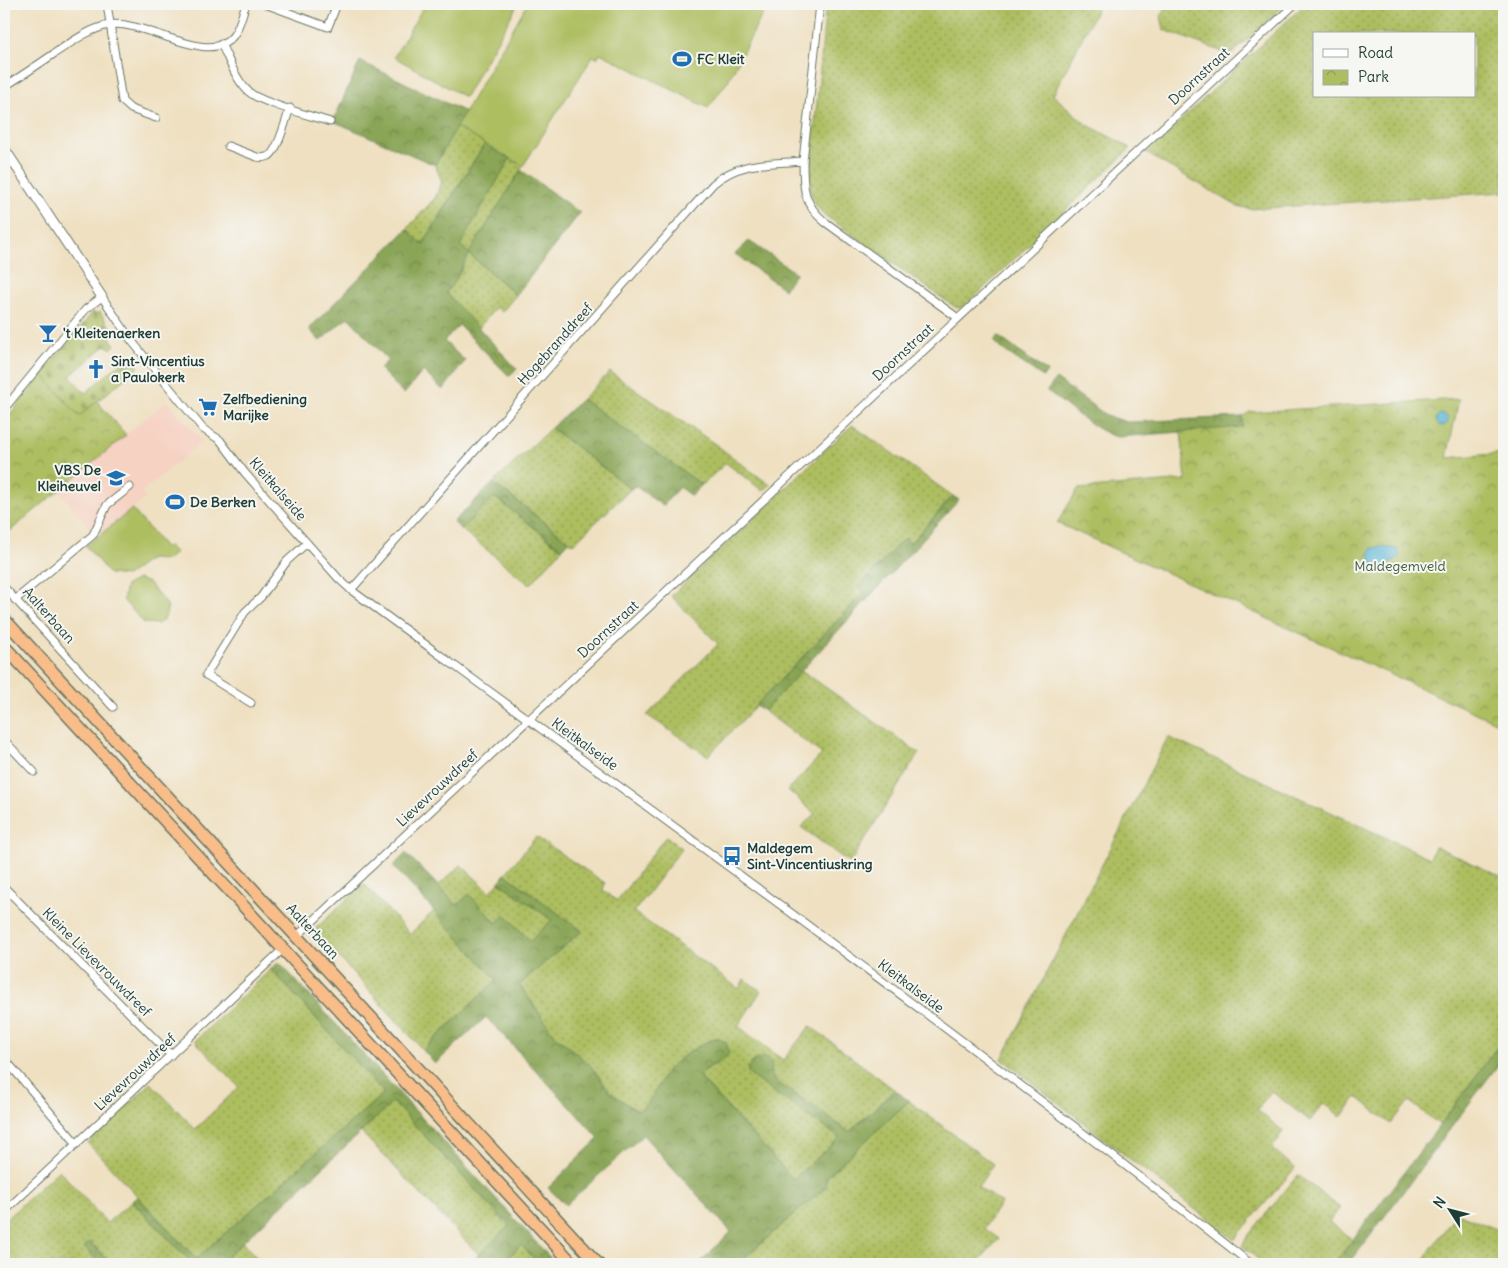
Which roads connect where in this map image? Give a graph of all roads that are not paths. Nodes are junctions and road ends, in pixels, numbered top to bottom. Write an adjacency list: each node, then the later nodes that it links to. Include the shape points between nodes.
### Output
1 (107, 4): 7 (street)
2 (246, 4): 8 (street, via 235,33)
3 (265, 4): 4 (street, via 328,27)
4 (337, 4)
5 (820, 4): 15 (street)
6 (1295, 4): 17 (street, Doornstraat)
7 (111, 24): 8 (street, via 128,25 203,47); 9 (street, via 80,37); 11 (street, via 122,101)
8 (221, 44): 10 (street, via 239,80 249,92 260,99)
9 (4, 87)
10 (290, 108): 12 (street); 13 (street, via 276,148 270,155 257,157)
11 (156, 118)
12 (330, 122)
13 (228, 146)
14 (4, 148): 16 (street, Kleitkalseide)
15 (803, 161): 17 (street, via 805,194 818,216); 22 (street, Hogebranddreef, via 742,167 713,184)
16 (102, 297): 18 (street, via 86,309); 20 (street, Kleitkalseide, via 131,340 203,429 220,440)
17 (958, 318): 28 (street, Doornstraat)
18 (4, 409)
19 (130, 487): 23 (street, via 107,505 93,535)
20 (307, 543): 22 (street, Kleitkalseide); 26 (street, via 287,561 261,597 245,612 206,675)
21 (4, 587): 23 (street, Aalterbaan)
22 (351, 590): 28 (street, Kleitkalseide)
23 (15, 600): 27 (street, Aalterbaan)
24 (4, 619): 32 (highway, Aalterbaan)
25 (4, 646): 33 (highway)
26 (251, 702)
27 (114, 707)
28 (529, 720): 32 (street, Lievevrouwdreef); 40 (street, Kleitkalseide, via 1077,1127)
29 (4, 740): 30 (street)
30 (34, 772)
31 (4, 887): 34 (street, Kleine Lievevrouwdreef)
32 (296, 936): 39 (highway, Aalterbaan)
33 (283, 949): 34 (street, Lievevrouwdreef); 38 (highway)
34 (172, 1055): 36 (street, Lievevrouwdreef)
35 (4, 1058): 36 (street)
36 (77, 1144): 37 (street, Lievevrouwdreef)
37 (4, 1212)
38 (573, 1264)
39 (598, 1264)
40 (1251, 1264)

